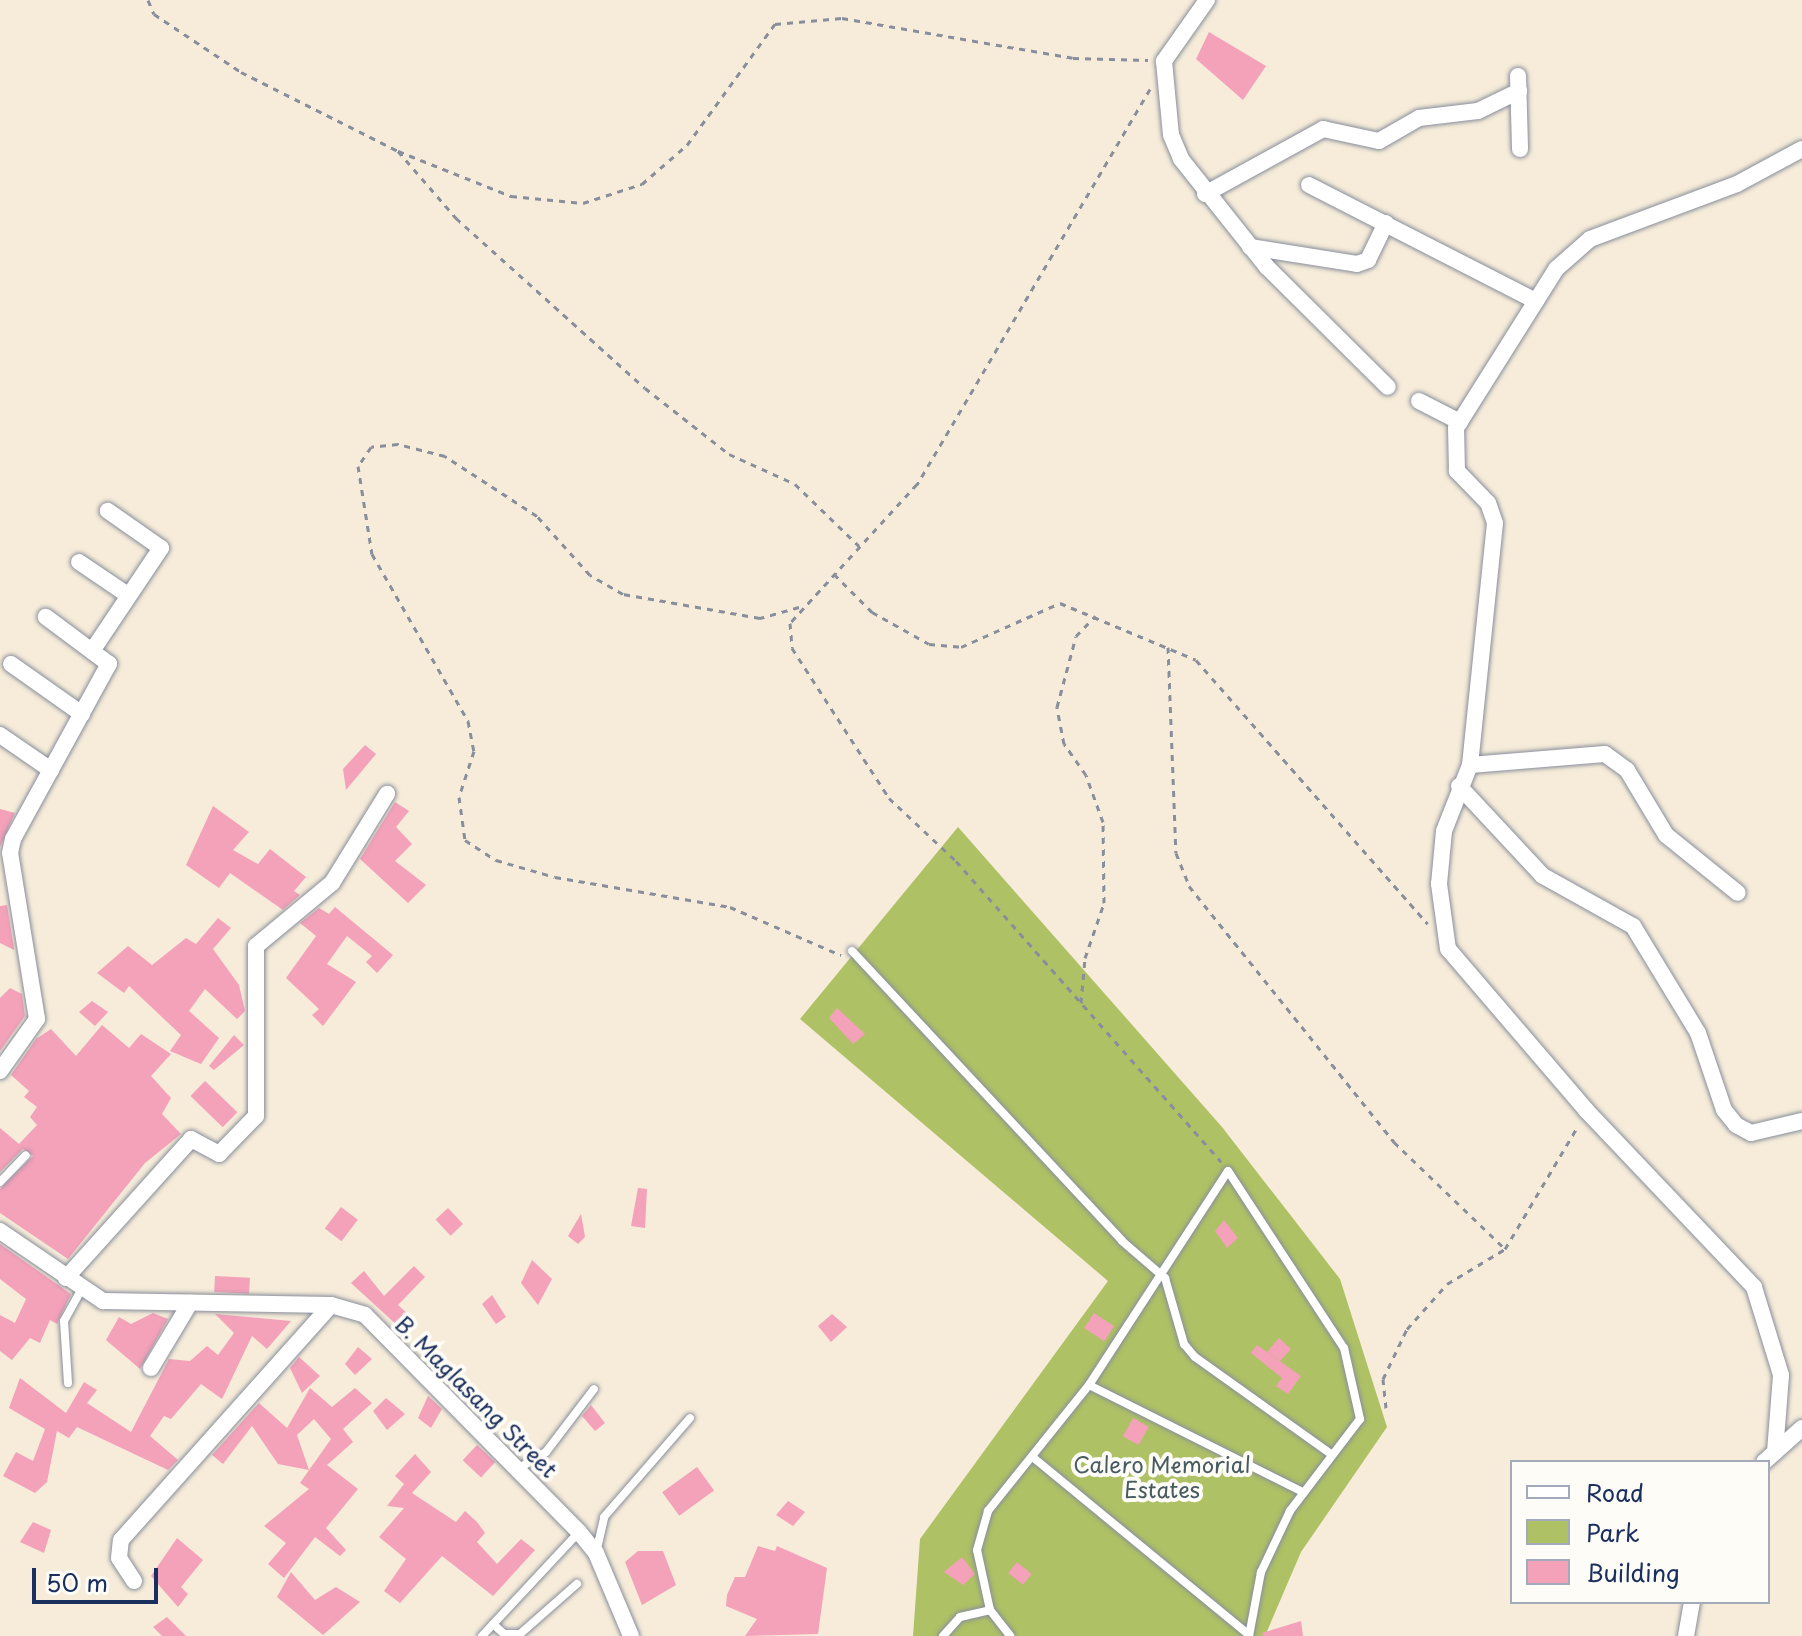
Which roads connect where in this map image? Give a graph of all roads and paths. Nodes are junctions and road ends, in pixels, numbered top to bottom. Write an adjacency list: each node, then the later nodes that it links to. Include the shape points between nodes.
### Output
1 (148, 0): 6 (path, via 154,14 241,72)
2 (1207, 0): 3 (street)
3 (1164, 61): 6 (path, via 1073,58 842,18 775,24 687,145 642,184 583,203 511,196); 8 (street, via 1171,135); 16 (path, via 917,484)
4 (1520, 149): 8 (street, via 1519,84 1478,111 1419,118 1379,141 1323,129)
5 (1802, 149): 11 (street, via 1737,184 1590,239 1556,269)
6 (398, 151): 16 (path, via 456,218 645,388 729,454 795,484)
7 (1309, 185): 9 (street)
8 (1205, 194): 10 (street)
9 (1386, 223): 10 (street, via 1368,260 1357,264); 11 (street)
10 (1250, 247): 12 (street)
11 (1536, 301): 14 (street)
12 (1388, 387)
13 (1419, 401): 14 (street)
14 (1460, 422): 28 (street, via 1452,453 1457,471 1488,503 1495,523)
15 (108, 511): 19 (street, via 161,548)
16 (859, 546): 18 (path)
17 (79, 562): 19 (street)
18 (833, 573): 20 (path); 21 (path, via 872,612 929,644 973,643 1060,603)
19 (129, 596): 24 (street)
20 (799, 607): 34 (path, via 760,618 623,594 590,575 537,516 445,456 398,444 371,447 358,466 372,554 468,721 474,751 459,797 465,840 496,860 555,877 730,907 789,927 834,957); 35 (path, via 790,623 792,648 889,798 956,861)
21 (1095, 616): 23 (path); 35 (path, via 1076,636 1057,707 1064,744 1086,775 1103,822 1104,903 1085,958)
22 (46, 617): 24 (street)
23 (1168, 646): 33 (path, via 1196,660); 43 (path, via 1176,853 1189,886 1394,1142)
24 (92, 651): 26 (street, via 109,664)
25 (11, 664): 26 (street)
26 (82, 714): 29 (street)
27 (0, 735): 29 (street)
28 (1470, 765): 30 (street); 32 (street, via 1605,754 1627,770 1666,835)
29 (51, 770): 36 (street, via 10,853 37,1019)
30 (1459, 786): 33 (street, via 1444,831 1439,884); 38 (street, via 1543,876 1633,926 1698,1033 1724,1110 1736,1125 1751,1133)
31 (387, 794): 44 (street, via 332,883 256,946 256,1116 219,1154 191,1139 151,1191)
32 (1738, 893)
33 (1448, 949): 37 (street)
34 (852, 951): 45 (lane, via 1122,1241)
35 (1081, 1003): 40 (path)
36 (0, 1071)
37 (1587, 1111): 43 (path); 57 (street, via 1754,1287 1779,1363)
38 (1802, 1121)
39 (26, 1155): 41 (lane)
40 (1228, 1171): 45 (lane); 56 (lane, via 1344,1348 1360,1419)
41 (0, 1182)
42 (0, 1231): 44 (street, B. Maglasang Street)
43 (1505, 1249): 53 (path, via 1447,1284 1407,1329 1383,1379)
44 (66, 1278): 46 (street, B. Maglasang Street)
45 (1165, 1278): 51 (lane); 56 (lane, via 1184,1344 1195,1357)
46 (82, 1289): 47 (street, B. Maglasang Street, via 103,1301); 50 (lane, via 64,1321)
47 (190, 1303): 48 (street, B. Maglasang Street); 49 (street)
48 (331, 1305): 59 (street, B. Maglasang Street, via 375,1324); 63 (street, via 121,1540 119,1558)
49 (151, 1368)
50 (68, 1383)
51 (1089, 1385): 58 (lane); 60 (lane)
52 (594, 1389): 59 (lane, via 546,1452)
53 (1386, 1408)
54 (690, 1418): 62 (lane, via 604,1517)
55 (1800, 1435): 57 (street)
56 (1331, 1454): 60 (lane)
57 (1770, 1457)
58 (1035, 1459): 66 (lane, via 981,1526 977,1550); 68 (lane)
59 (516, 1471): 61 (street, B. Maglasang Street)
60 (1303, 1492): 68 (lane, via 1261,1572)
61 (579, 1532): 62 (street, B. Maglasang Street); 67 (lane)
62 (596, 1553): 70 (street, B. Maglasang Street)
63 (134, 1581)
64 (577, 1584): 67 (lane, via 520,1634 504,1634)
65 (1692, 1604): 73 (street)
66 (990, 1610): 71 (lane, via 960,1617); 72 (lane)
67 (493, 1624): 69 (lane)
68 (1249, 1635)
69 (482, 1636)
70 (631, 1636)
71 (943, 1636)
72 (1010, 1636)
73 (1686, 1636)

